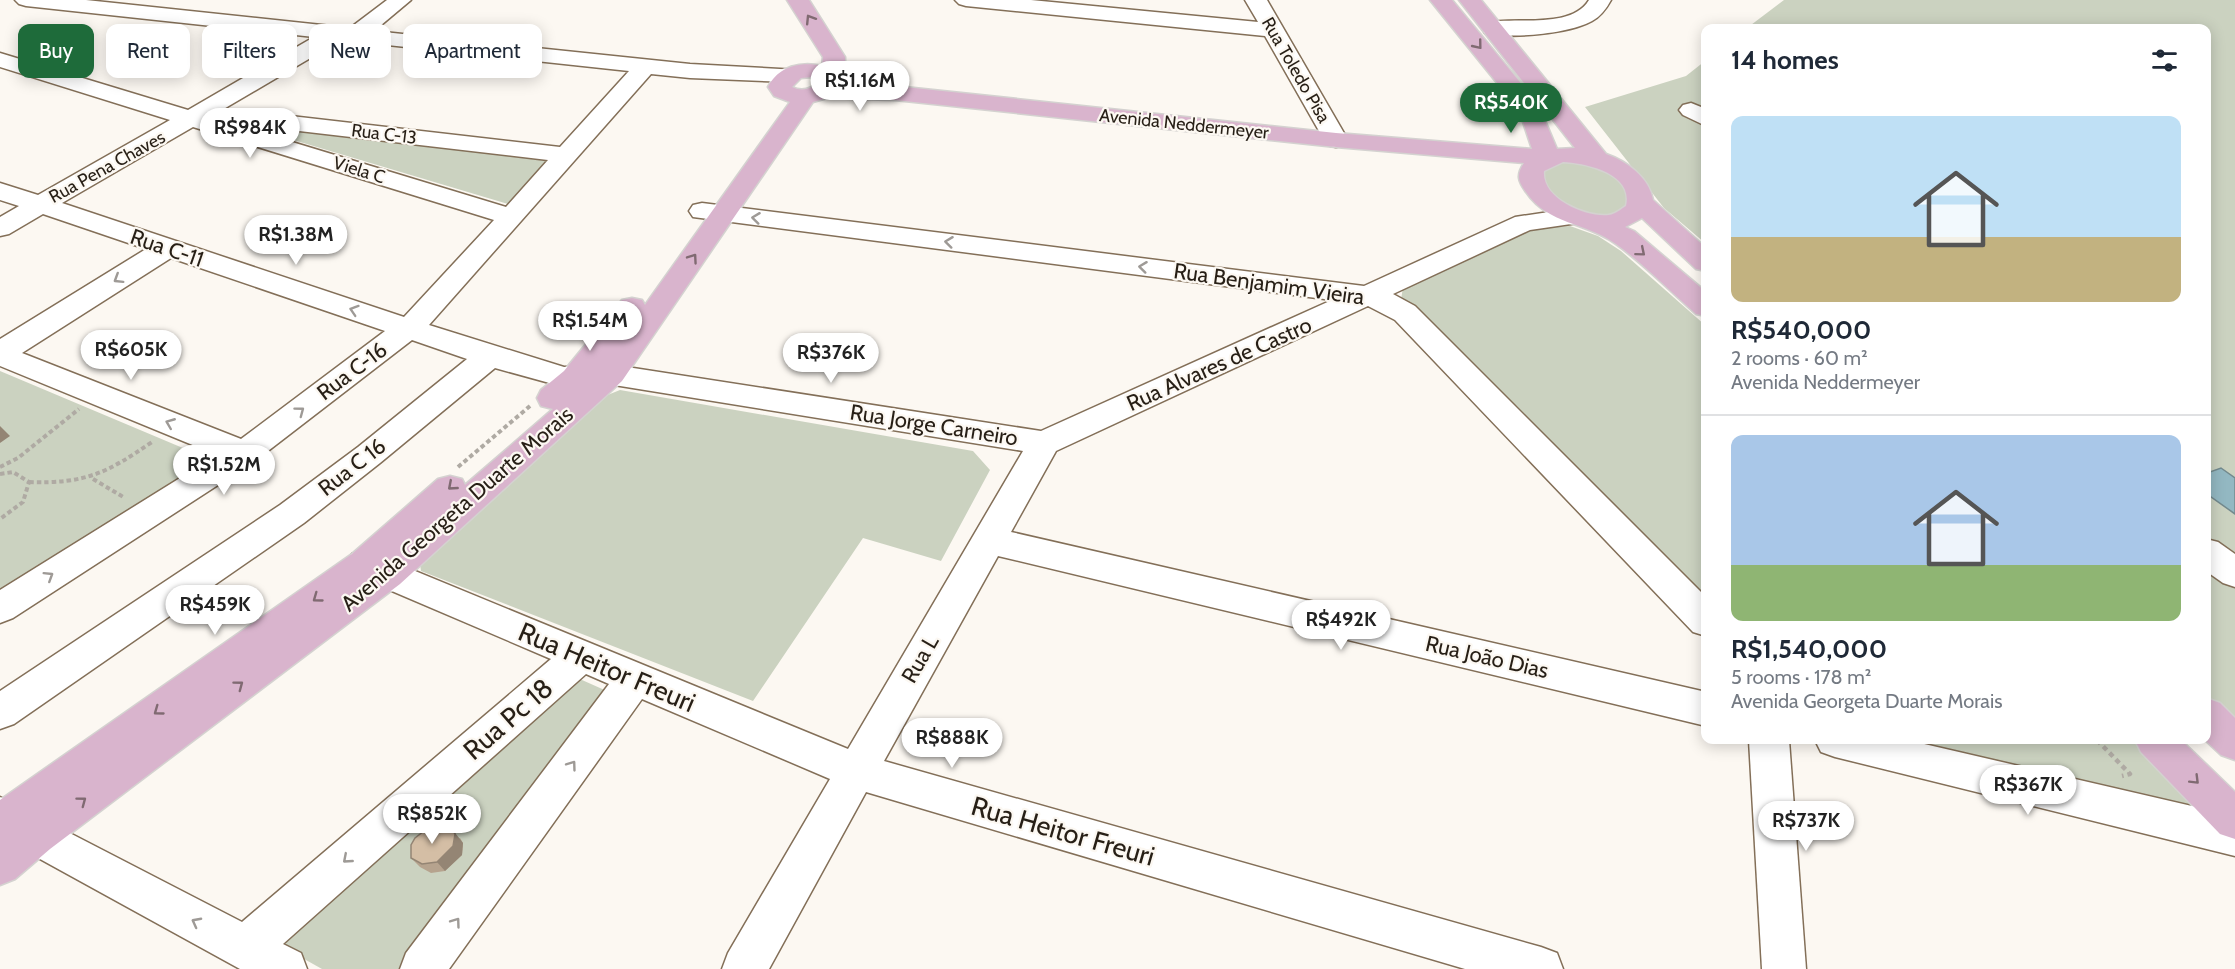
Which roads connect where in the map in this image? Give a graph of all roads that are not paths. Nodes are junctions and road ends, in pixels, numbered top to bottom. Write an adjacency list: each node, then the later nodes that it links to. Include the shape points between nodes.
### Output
1 (26, 0): 10 (street, Avenida Neddermeyer)
2 (400, 0): 11 (street, Rua Pena Chaves)
3 (776, 0): 19 (main road, via 804,49)
4 (798, 0): 19 (main road, one-way to 4, via 834,65 834,57)
5 (966, 0): 14 (street)
6 (1256, 0): 14 (street, Rua Toledo Pisa)
7 (1441, 0): 24 (main road, one-way to 24, via 1530,109)
8 (1470, 0): 12 (main road)
9 (1600, 0): 12 (street, via 1588,17 1570,22)
10 (130, 5): 13 (street, Avenida Neddermeyer)
11 (363, 24)
12 (1493, 28): 23 (main road)
13 (309, 29)
14 (1273, 30): 21 (street, Rua Toledo Pisa)
15 (391, 39): 18 (street, Avenida Neddermeyer)
16 (309, 55): 20 (street, Rua Pena Chaves)
17 (0, 60): 20 (street, Viela C)
18 (646, 66): 19 (street, Avenida Neddermeyer); 22 (street, Rua C-16)
19 (805, 83): 21 (main road, Avenida Neddermeyer); 29 (main road, Avenida Georgeta Duarte Morais)
20 (196, 117): 22 (street, Rua C-13); 28 (street, Rua Pena Chaves); 30 (street, Viela C)
21 (1336, 140): 24 (main road, Avenida Neddermeyer, via 1473,153 1514,168)
22 (567, 155): 30 (street, Rua C-16)
23 (1597, 159): 24 (main road, via 1572,155); 27 (main road, via 1616,166 1629,177 1639,192)
24 (1542, 164): 26 (main road, via 1532,183)
25 (0, 191): 28 (street, Rua C-11)
26 (1544, 200): 31 (main road); 32 (street, Rua Alvares de Castro)
27 (1640, 202): 31 (main road, via 1630,216 1606,222); 35 (main road)
28 (41, 205): 33 (street, Rua Pena Chaves); 34 (street, Rua C-11)
29 (713, 213): 36 (main road, Avenida Georgeta Duarte Morais); 37 (street, Rua Benjamim Vieira, one-way to 29)
30 (512, 217): 39 (street, Rua C-16)
31 (1580, 219): 32 (street, Rua Alvares de Castro); 38 (main road, one-way to 38, via 1624,237)
32 (1524, 223): 37 (street, Rua Alvares de Castro)
33 (0, 228)
34 (167, 248): 39 (street, Rua C-11, one-way to 34); 40 (street, one-way to 40)
35 (1701, 258)
36 (663, 282): 42 (main road, Avenida Georgeta Duarte Morais); 43 (main road, Avenida Georgeta Duarte Morais)
37 (1367, 295): 44 (street, Rua Alvares de Castro); 51 (street, Rua Benjamim Vieira, via 1405,313)
38 (1701, 303)
39 (409, 328): 41 (street, Rua C-11); 45 (street, Rua C-16, one-way to 39)
40 (0, 354): 45 (street, one-way to 40)
41 (490, 356): 43 (street, Rua C-11); 55 (street, Rua C 16, via 292,514)
42 (611, 375): 43 (street, Rua C-11); 44 (street, Rua Jorge Carneiro); 48 (main road, Avenida Georgeta Duarte Morais)
43 (574, 378): 48 (main road, Avenida Georgeta Duarte Morais, one-way to 48)
44 (1044, 443): 46 (street, Rua L)
45 (244, 453): 50 (street, Rua C-16, one-way to 45)
46 (988, 540): 54 (street, Rua João Dias); 61 (street, Rua L)
47 (2211, 556): 49 (street)
48 (376, 569): 52 (street, Rua Heitor Freuri); 63 (main road, Avenida Georgeta Duarte Morais)
49 (2235, 573)
50 (0, 608)
51 (1701, 616)
52 (581, 656): 53 (street, Rua Heitor Freuri); 66 (street, Rua Pc 18, one-way to 66)
53 (636, 679): 61 (street, Rua Heitor Freuri); 68 (street, one-way to 53)
54 (1701, 708)
55 (0, 712)
56 (2211, 720): 57 (main road)
57 (2235, 743)
58 (1768, 744): 71 (street)
59 (1852, 744): 64 (street)
60 (2160, 744): 62 (main road, one-way to 62)
61 (855, 771): 69 (street, Rua L); 70 (street, Rua Heitor Freuri)
62 (2235, 820)
63 (10, 824): 65 (main road, Avenida Georgeta Duarte Morais); 66 (street, one-way to 63)
64 (2235, 836)
65 (0, 865)
66 (245, 948): 67 (street)
67 (285, 969)
68 (422, 969)
69 (744, 969)
70 (1541, 969)
71 (1784, 969)

